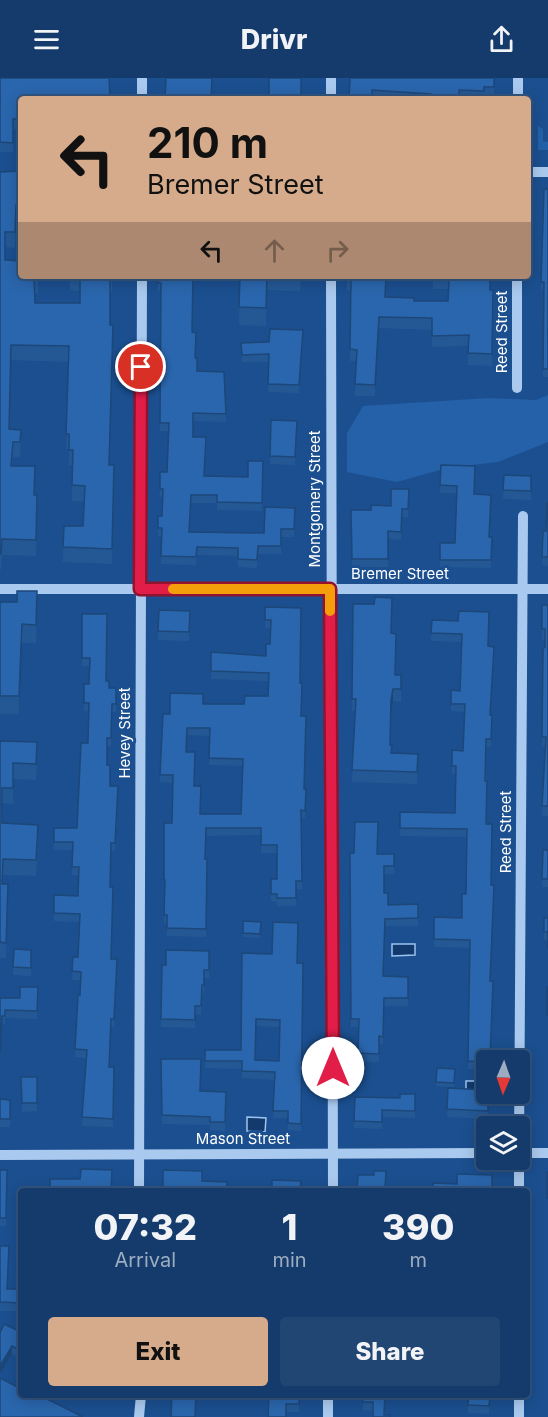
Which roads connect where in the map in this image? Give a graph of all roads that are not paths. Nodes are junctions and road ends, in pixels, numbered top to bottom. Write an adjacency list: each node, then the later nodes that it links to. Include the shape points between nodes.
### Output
1 (142, 78): 4 (street)
2 (331, 78): 5 (street)
3 (518, 78): 6 (street)
4 (142, 96)
5 (331, 96)
6 (518, 96)
7 (531, 172): 8 (street)
8 (548, 172)
9 (142, 279): 15 (street, Hevey Street)
10 (331, 279): 16 (street, Montgomery Street)
11 (518, 279): 12 (street, Reed Street)
12 (517, 388)
13 (523, 516): 17 (street, Reed Street)
14 (0, 589): 15 (street, Bremer Street)
15 (140, 589): 16 (street, Bremer Street); 25 (street, Hevey Street)
16 (330, 589): 17 (street, Bremer Street); 23 (street, Montgomery Street)
17 (523, 589): 18 (street, Bremer Street); 19 (street, Reed Street)
18 (548, 589)
19 (519, 1116)
20 (476, 1153): 23 (street, Mason Street)
21 (530, 1153): 22 (street)
22 (548, 1153)
23 (333, 1154): 25 (street, Mason Street); 28 (street, Montgomery Street)
24 (0, 1155): 25 (street, Mason Street)
25 (139, 1155): 27 (street, Hevey Street)
26 (519, 1170): 29 (street)
27 (139, 1188)
28 (333, 1188)
29 (519, 1188)
30 (141, 1398): 33 (street)
31 (328, 1398): 34 (street)
32 (519, 1398): 35 (street)
33 (139, 1417)
34 (328, 1417)
35 (519, 1417)

